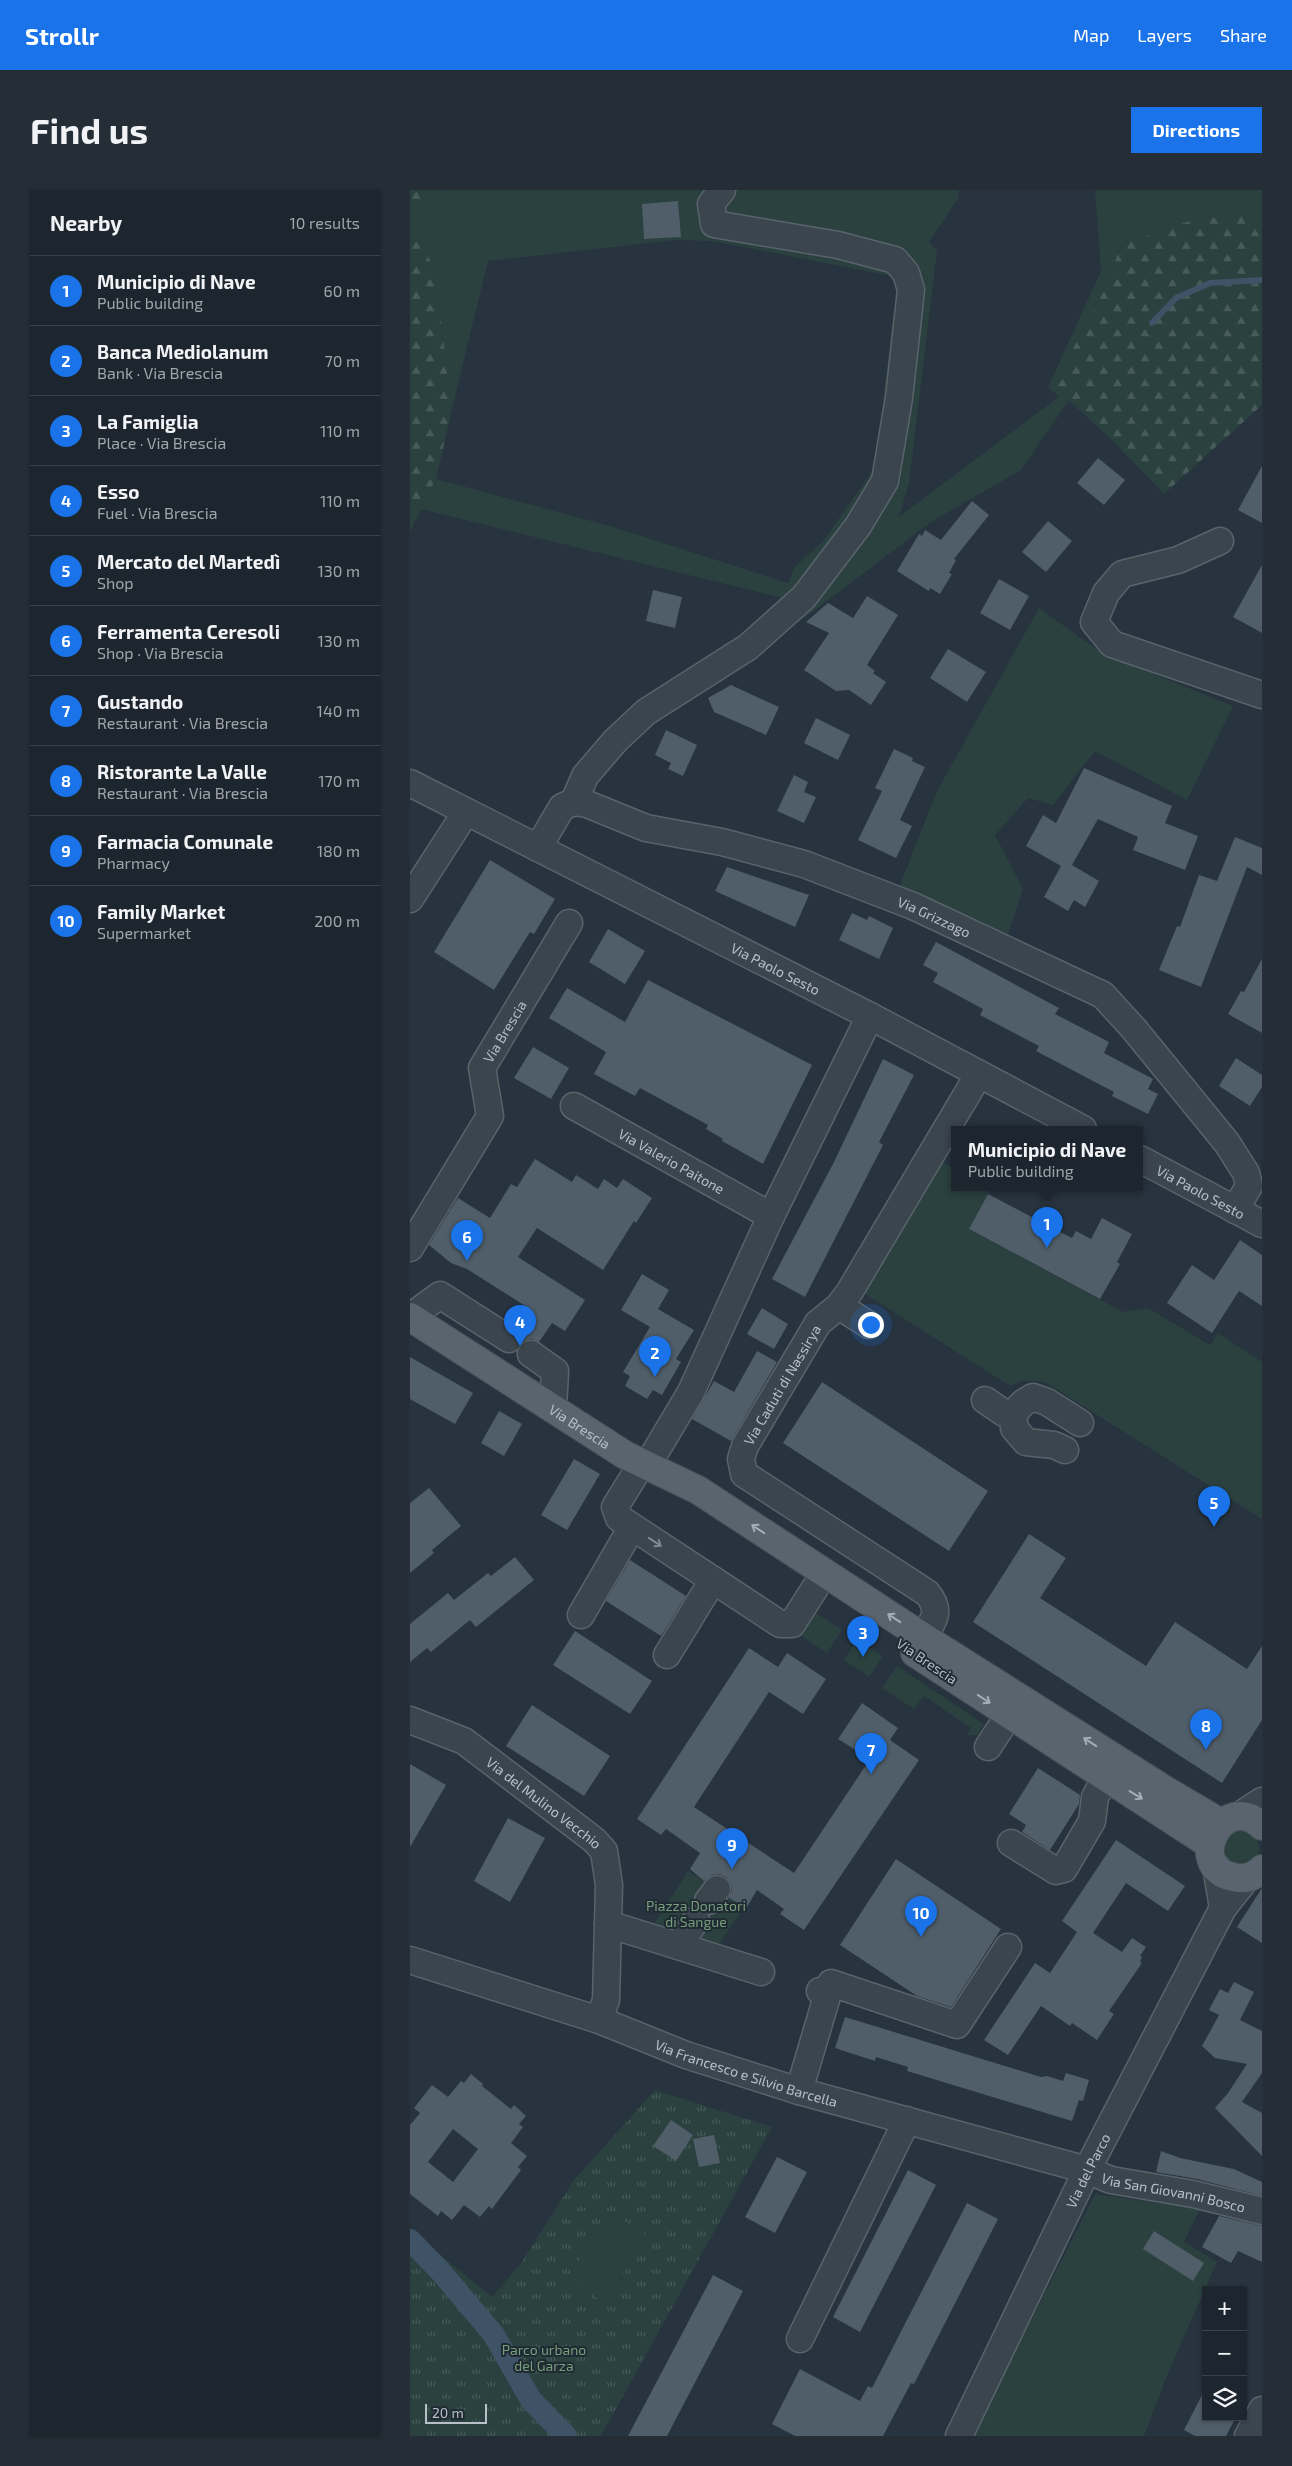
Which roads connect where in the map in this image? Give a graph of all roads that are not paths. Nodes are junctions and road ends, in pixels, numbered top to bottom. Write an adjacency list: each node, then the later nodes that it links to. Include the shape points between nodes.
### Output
1 (722, 190): 5 (street, via 710,204 714,224 838,245 895,260 906,272 911,290 899,398 885,481 858,526 804,597 748,647 646,712 585,776)
2 (1220, 541): 3 (street, via 1178,560 1122,574 1106,594 1094,622 1112,644)
3 (1262, 695)
4 (410, 783): 6 (street, Via Paolo Sesto)
5 (574, 802): 7 (street, via 562,807); 14 (street, Via Grizzago, via 587,804 646,828 722,842 804,864 913,906 1103,995)
6 (466, 812): 7 (street, Via Paolo Sesto); 8 (street)
7 (538, 848): 10 (street, Via Paolo Sesto, via 733,956)
8 (410, 900)
9 (569, 923): 20 (street, Via Brescia, via 482,1068 490,1116)
10 (870, 1016): 11 (street, Via Paolo Sesto); 18 (street, via 848,1049)
11 (978, 1074): 13 (street, Via Paolo Sesto); 21 (street, Via Caduti di Nassirya)
12 (574, 1106): 18 (street, Via Valerio Paitone)
13 (1077, 1126)
14 (1227, 1143): 16 (street, Via Grizzago); 17 (street, Via Grizzago, via 1246,1173 1249,1186)
15 (1143, 1161): 17 (street, Via Paolo Sesto)
16 (1262, 1170)
17 (1235, 1210): 19 (street, Via Paolo Sesto)
18 (771, 1216): 31 (street, via 691,1392)
19 (1262, 1224)
20 (410, 1248)
21 (839, 1306): 23 (street); 36 (street, Via Caduti di Nassirya, via 818,1323 745,1446 740,1460 744,1474 927,1593 935,1602 935,1618)
22 (410, 1317): 24 (street, via 440,1295); 27 (main road, Via Brescia)
23 (869, 1325)
24 (509, 1339)
25 (531, 1354): 27 (street, via 555,1371)
26 (985, 1400): 28 (street, via 1004,1413)
27 (552, 1409): 31 (main road, Via Brescia)
28 (1014, 1415): 29 (street, via 1023,1403 1033,1397); 30 (street, via 1014,1428 1026,1442 1054,1444)
29 (1080, 1423)
30 (1065, 1450)
31 (637, 1463): 32 (street, via 615,1507 619,1518); 34 (main road, Via Brescia, via 687,1505); 36 (main road, Via Brescia, one-way to 31, via 698,1490)
32 (632, 1527): 33 (street, one-way to 33); 35 (street)
33 (713, 1580): 34 (street, via 742,1612 780,1624 792,1624); 37 (street)
34 (815, 1588): 38 (main road, Via Brescia, one-way to 38)
35 (581, 1615)
36 (923, 1637): 43 (main road, Via Brescia, one-way to 36)
37 (668, 1655)
38 (1009, 1715): 40 (street); 41 (main road, Via Brescia)
39 (410, 1720): 48 (street, Via del Mulino Vecchio, via 464,1740 600,1831 608,1865)
40 (988, 1747)
41 (1106, 1777): 43 (main road, Via Brescia, one-way to 43); 44 (street, via 1095,1797 1092,1821 1064,1869 1056,1872)
42 (1262, 1801): 43 (street)
43 (1229, 1835): 45 (main road, Via Brescia, via 1230,1877); 47 (street)
44 (1011, 1843)
45 (1257, 1874): 47 (street, Via del Parco)
46 (707, 1904): 49 (street)
47 (1223, 1908): 56 (street, Via del Parco)
48 (608, 1924): 49 (street); 53 (street, Via del Mulino Vecchio, via 606,2000)
49 (678, 1946): 52 (street)
50 (1008, 1946): 54 (street, via 957,2025 831,1983 824,1992)
51 (410, 1960): 53 (street, Via Francesco e Silvio Barcella)
52 (760, 1972)
53 (599, 2020): 54 (street, Via Francesco e Silvio Barcella, via 686,2055)
54 (800, 2091): 55 (street, Via Francesco e Silvio Barcella)
55 (907, 2120): 56 (street, Via Francesco e Silvio Barcella); 58 (street)
56 (1087, 2170): 57 (street, Via San Giovanni Bosco, via 1111,2180 1193,2194); 60 (street, Via del Parco)
57 (1262, 2211)
58 (800, 2339)
59 (1262, 2410): 61 (street)
60 (959, 2436)
61 (1248, 2436)

